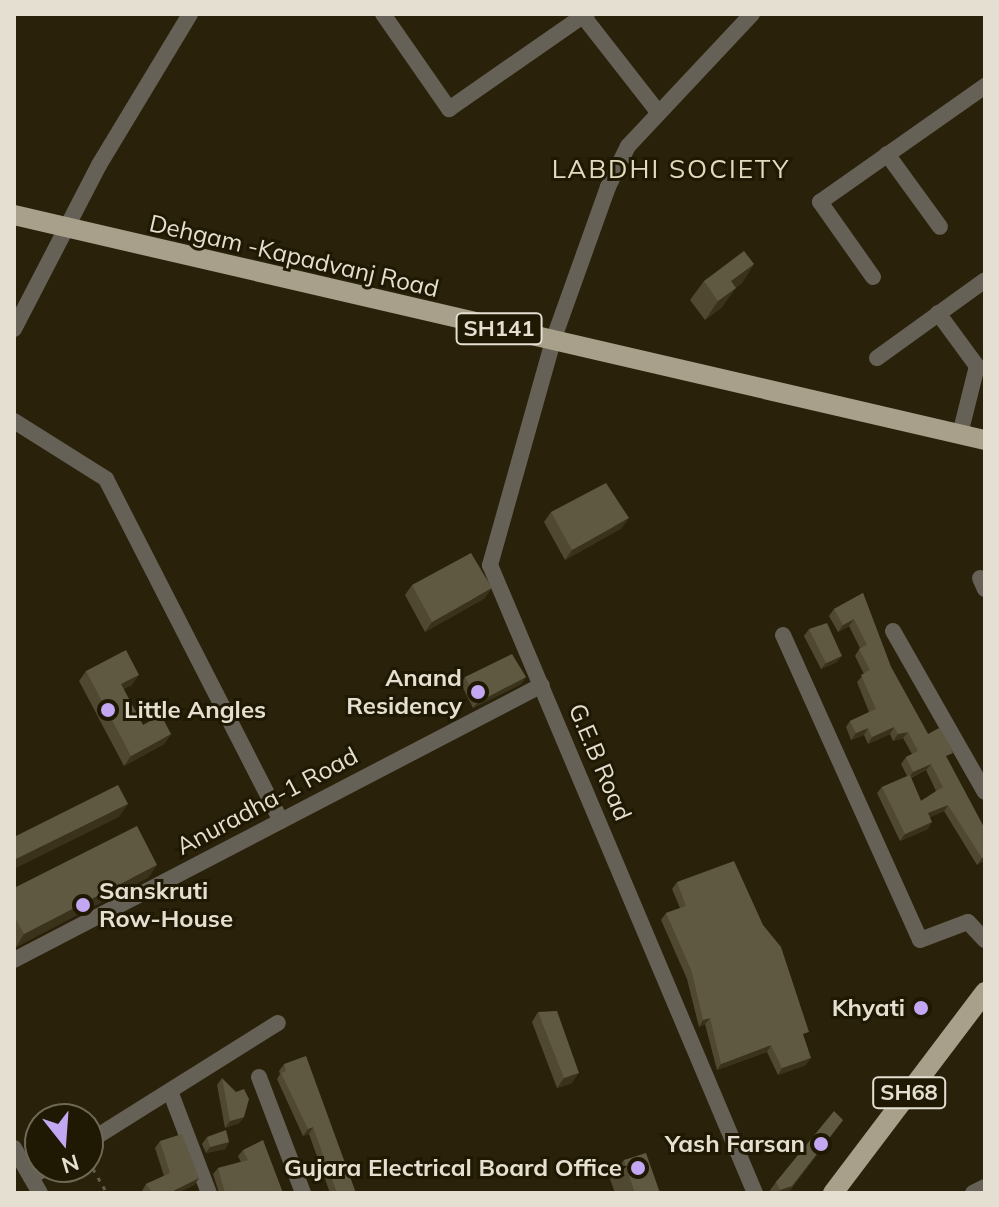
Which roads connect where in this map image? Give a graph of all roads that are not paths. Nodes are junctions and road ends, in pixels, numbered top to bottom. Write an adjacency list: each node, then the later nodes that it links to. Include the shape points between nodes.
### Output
1 (190, 14): 10 (street, via 99,165)
2 (383, 14): 4 (street, via 449,109)
3 (752, 14): 6 (street, G.E.B Road)
4 (585, 15): 6 (street)
5 (985, 86): 7 (street)
6 (658, 112): 15 (street, G.E.B Road, via 628,146 608,187)
7 (887, 154): 9 (street); 11 (street, via 820,202)
8 (14, 215): 10 (main road, Dehgam -Kapadvanj Road / SH141)
9 (940, 227)
10 (66, 231): 14 (street); 15 (main road, Dehgam -Kapadvanj Road / SH141)
11 (873, 277)
12 (985, 280): 13 (street)
13 (938, 313): 16 (street); 17 (street)
14 (14, 329)
15 (553, 341): 19 (main road, Dehgam -Kapadvanj Road / SH141); 23 (street, G.E.B Road, via 490,565)
16 (877, 358)
17 (981, 363): 19 (street)
18 (14, 421): 25 (street, via 106,479)
19 (960, 434): 20 (main road, Dehgam -Kapadvanj Road / SH141)
20 (985, 440)
21 (893, 631): 24 (street)
22 (783, 635): 26 (street, via 920,940 968,922)
23 (542, 685): 25 (street, Anuradha-1 Road); 36 (street, G.E.B Road)
24 (985, 792)
25 (281, 821): 27 (street, Anuradha-1 Road)
26 (985, 940)
27 (14, 960)
28 (985, 992): 37 (main road, SH68)
29 (278, 1023): 31 (street)
30 (259, 1077): 35 (street)
31 (170, 1091): 32 (street); 34 (street)
32 (104, 1132)
33 (985, 1187): 38 (street)
34 (209, 1193)
35 (303, 1193)
36 (755, 1193)
37 (833, 1193)
38 (973, 1193)

